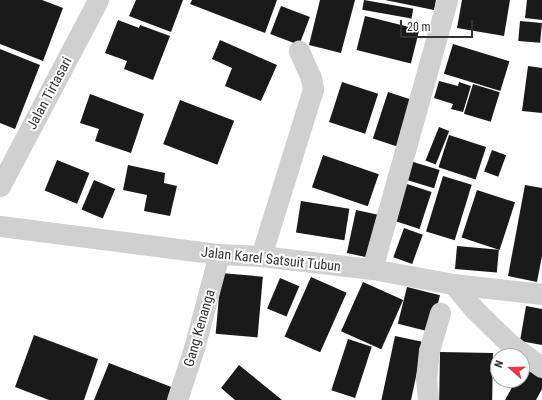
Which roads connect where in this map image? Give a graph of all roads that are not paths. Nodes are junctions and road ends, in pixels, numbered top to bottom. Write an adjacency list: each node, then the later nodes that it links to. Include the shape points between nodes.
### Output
1 (98, 0): 4 (street, Jalan Tirtasari)
2 (448, 0): 8 (street)
3 (299, 51): 7 (street, via 313,89)
4 (0, 186)
5 (0, 226): 6 (street, Jalan Karel Satsuit Tubun)
6 (219, 254): 7 (street, Jalan Karel Satsuit Tubun); 12 (street, Gang Kenanga)
7 (261, 256): 8 (street, Jalan Karel Satsuit Tubun)
8 (372, 269): 9 (street, Jalan Karel Satsuit Tubun)
9 (450, 283): 10 (street, Jalan Karel Satsuit Tubun); 11 (street, via 505,339); 13 (street, via 429,351 426,379)
10 (542, 294)
11 (542, 367)
12 (177, 400)
13 (428, 400)

